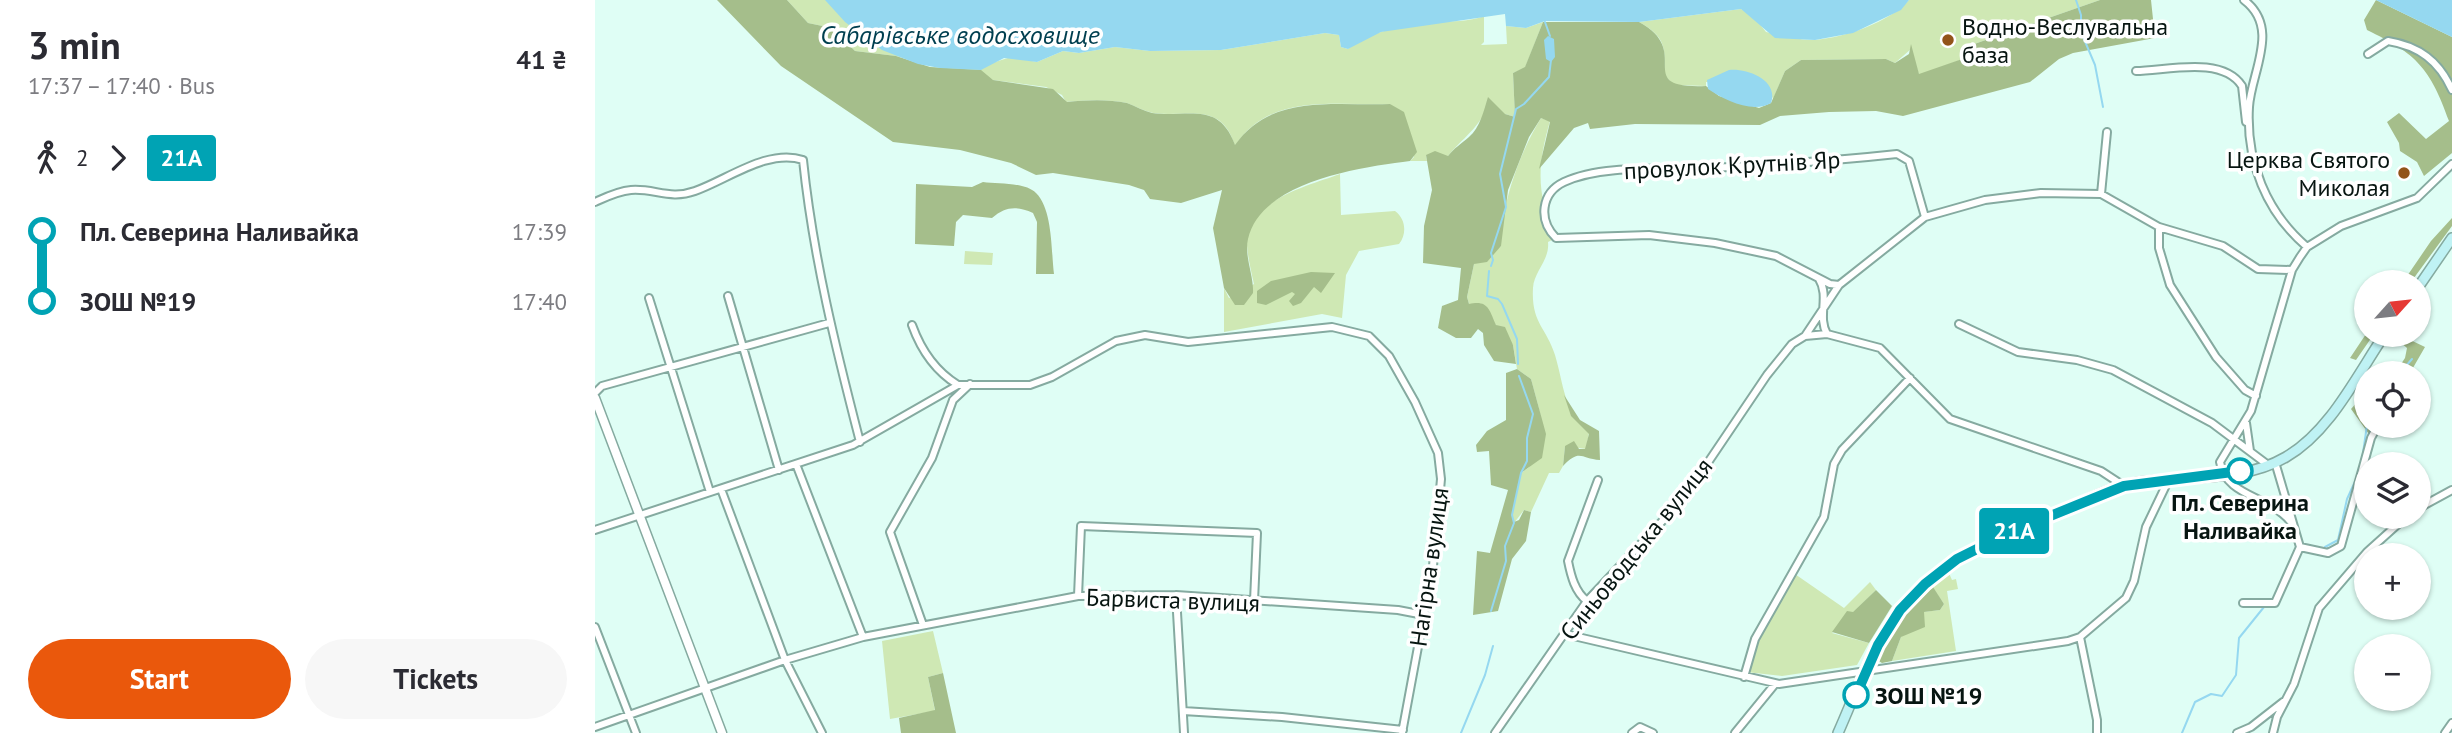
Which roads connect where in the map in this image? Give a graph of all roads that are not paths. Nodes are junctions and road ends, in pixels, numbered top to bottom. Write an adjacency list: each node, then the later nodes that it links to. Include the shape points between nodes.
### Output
1 (2245, 0): 5 (street, via 2254,8 2263,37 2249,105)
2 (2368, 54): 4 (street, via 2388,41 2425,52)
3 (2136, 71): 5 (street, via 2196,67 2228,74 2242,86)
4 (2452, 90)
5 (2249, 130): 13 (street, via 2260,185 2281,220)
6 (2107, 132): 8 (street)
7 (2452, 164): 13 (street, via 2417,198 2341,226)
8 (2101, 194): 10 (street, via 2041,193); 11 (street)
9 (595, 202): 21 (street, via 633,189 666,196 693,192 770,160 803,160 809,221)
10 (1924, 217): 16 (street, провулок Крутнів Яр, via 1909,162 1897,154 1814,164 1583,175 1555,187 1545,200 1546,222 1556,238 1649,236 1716,243 1776,256); 17 (street, Синьоводська вулиця)
11 (2159, 227): 14 (street, via 2223,246 2258,269); 33 (street, via 2159,248 2170,285 2216,357)
12 (2452, 238): 15 (main road)
13 (2307, 247): 14 (street)
14 (2292, 270): 33 (street)
15 (2430, 270)
16 (1818, 277): 17 (street); 20 (street, via 1825,292)
17 (1839, 285): 20 (street, Синьоводська вулиця)
18 (728, 296): 26 (street)
19 (649, 298): 28 (street)
20 (1823, 307): 24 (street, via 1822,323); 25 (street, Синьоводська вулиця)
21 (829, 323): 26 (street); 37 (street)
22 (1959, 324): 36 (street, via 2018,352 2113,370 2212,423)
23 (912, 325): 31 (street, via 932,363)
24 (1828, 334): 25 (street); 29 (street, via 1880,348)
25 (1805, 336): 58 (street, Синьоводська вулиця, via 1792,344 1767,375 1684,498)
26 (744, 347): 28 (street); 41 (street)
27 (2376, 347): 40 (main road, via 2320,428 2302,447)
28 (670, 368): 32 (street, via 602,386); 48 (street)
29 (1910, 378): 45 (street, via 1950,419 2101,471); 68 (street, via 1834,464 1824,517 1755,639)
30 (971, 383): 31 (street, Нагірна вулиця); 60 (street, Нагірна вулиця, via 1030,385 1116,341 1145,335 1188,342 1332,327 1369,336 1389,356 1438,453 1440,500); 61 (street, via 953,400 932,458 890,532)
31 (958, 385): 37 (street)
32 (595, 395): 50 (street)
33 (2256, 396): 34 (street)
34 (2246, 423): 36 (street); 38 (street)
35 (2372, 438): 54 (street, via 2341,546 2328,553)
36 (2234, 441): 38 (street); 42 (street, via 2220,462)
37 (860, 442): 39 (street)
38 (2250, 451): 40 (street)
39 (796, 464): 41 (street); 64 (street)
40 (2272, 464): 42 (main road); 51 (street)
41 (779, 470): 46 (street)
42 (2222, 475): 43 (main road); 51 (street)
43 (2169, 479): 45 (main road); 65 (street, via 2146,527 2126,598)
44 (1598, 481): 58 (street, via 1568,561 1570,575)
45 (2124, 486): 67 (main road, via 1957,559 1900,610)
46 (721, 489): 48 (street); 66 (street)
47 (2452, 490): 49 (street)
48 (710, 492): 50 (street)
49 (2431, 501)
50 (639, 516): 53 (street); 70 (street)
51 (2290, 521): 54 (street)
52 (2393, 529): 71 (street, via 2319,608)
53 (595, 530)
54 (2300, 547): 59 (street, via 2275,603)
55 (1177, 595): 56 (street, Барвиста вулиця); 57 (street, Барвиста вулиця); 72 (street)
56 (1078, 596): 57 (street, via 1078,530 1081,526 1123,527 1258,533); 61 (street, Барвиста вулиця)
57 (1254, 601): 60 (street, Барвиста вулиця)
58 (1587, 601): 63 (street, Синьоводська вулиця)
59 (2243, 603)
60 (1424, 615): 76 (street, Нагірна вулиця)
61 (923, 625): 64 (street, Барвиста вулиця)
62 (595, 627): 73 (street)
63 (1565, 634): 68 (street); 82 (street, Синьоводська вулиця)
64 (863, 637): 66 (street, Барвиста вулиця)
65 (2080, 637): 67 (street); 86 (street)
66 (785, 660): 70 (street, Барвиста вулиця); 80 (street)
67 (1866, 673): 69 (street); 77 (main road)
68 (1744, 677): 69 (street)
69 (1775, 684): 85 (street)
70 (705, 690): 73 (street, Барвиста вулиця); 79 (street)
71 (2287, 698): 87 (street); 88 (street)
72 (1183, 710): 76 (street); 81 (street)
73 (628, 716): 75 (street, Барвиста вулиця); 78 (street)
74 (2452, 723): 89 (street)
75 (595, 727)
76 (1402, 732)
77 (1839, 732)
78 (636, 733)
79 (722, 733)
80 (822, 733)
81 (1184, 733)
82 (1495, 733)
83 (1632, 733): 84 (street, via 1640,727)
84 (1653, 733)
85 (1735, 733)
86 (2097, 733)
87 (2237, 733)
88 (2273, 733)
89 (2445, 733)

